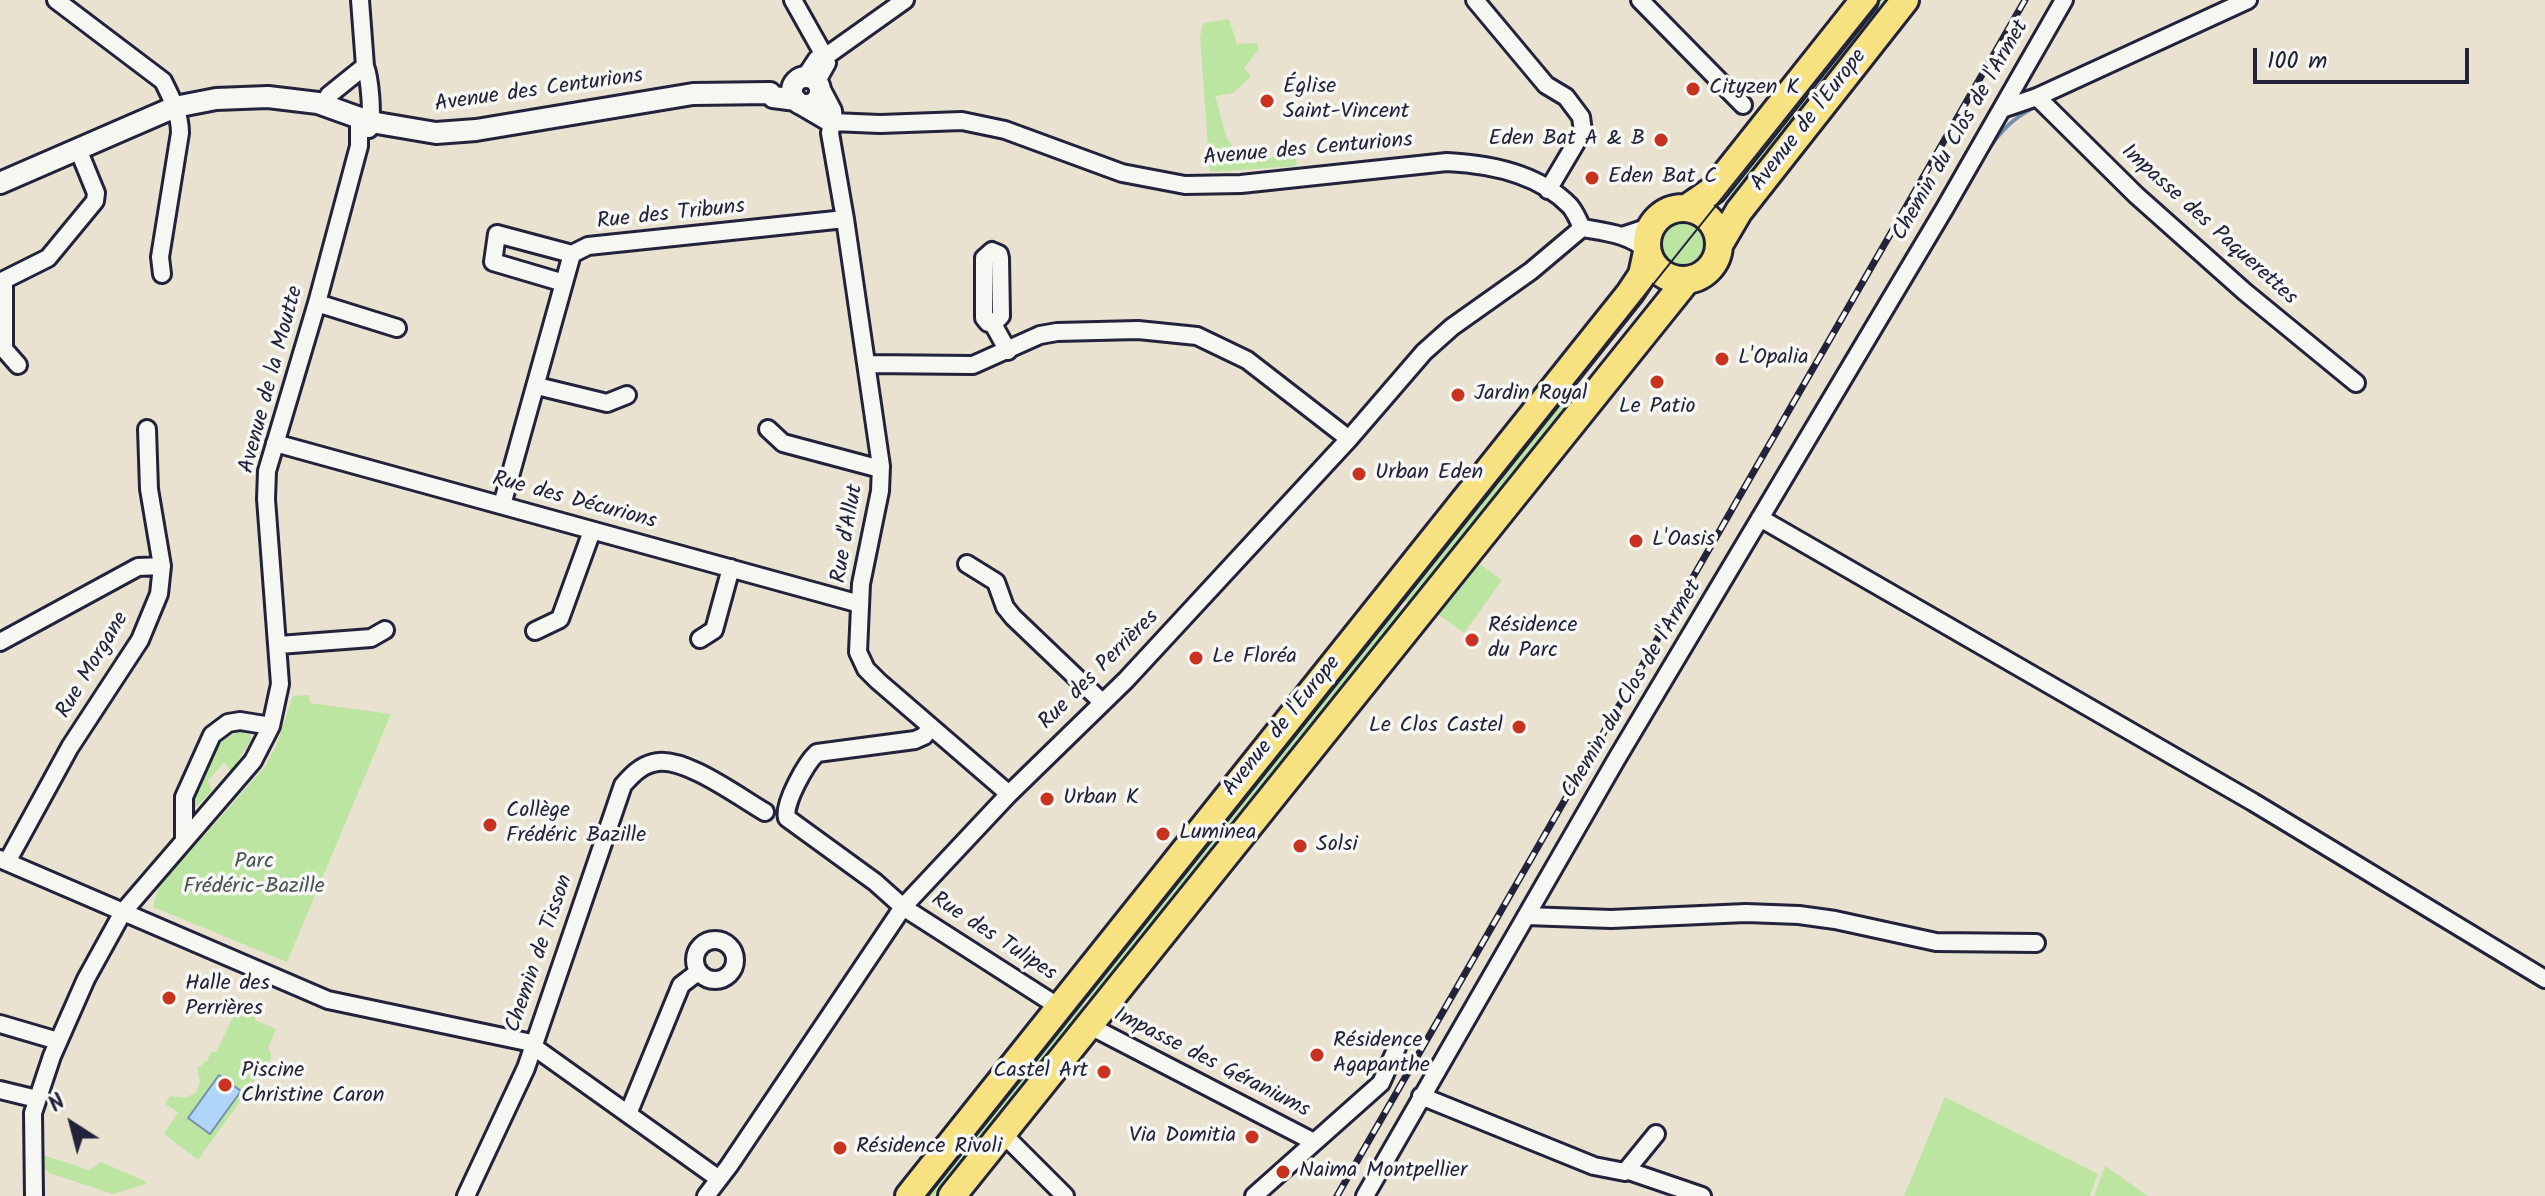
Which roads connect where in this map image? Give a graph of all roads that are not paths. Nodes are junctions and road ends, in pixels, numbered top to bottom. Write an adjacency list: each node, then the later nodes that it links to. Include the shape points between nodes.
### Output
1 (56, 0): 17 (street, via 163,81)
2 (360, 0): 12 (street)
3 (793, 0): 11 (street)
4 (905, 0): 11 (street)
5 (1475, 0): 23 (street, via 1546,85 1566,97 1581,117 1583,131)
6 (1640, 0): 16 (street)
7 (1864, 0): 24 (main road, Avenue de l'Europe, via 1719,183)
8 (1905, 0): 29 (main road, Avenue de l'Europe, via 1739,211)
9 (2064, 0): 18 (street, Chemin du Clos de l'Armet)
10 (2248, 0): 14 (street)
11 (825, 57): 13 (street, via 827,63)
12 (365, 66): 15 (street); 19 (street)
13 (806, 90): 19 (street, Avenue des Centurions, via 693,94 457,132 414,131); 20 (street, via 831,111)
14 (2037, 97): 18 (street); 41 (street, Impasse des Paquerettes, via 2168,224)
15 (324, 104): 17 (street, Avenue des Centurions, via 268,97); 19 (street, Avenue des Centurions)
16 (1743, 105)
17 (175, 107): 21 (street, Avenue des Centurions); 32 (street, via 180,133 160,257)
18 (2002, 109): 50 (street, Chemin du Clos de l'Armet)
19 (365, 119): 35 (street, Avenue de la Moutte, via 365,142 359,146)
20 (832, 122): 23 (street, Avenue des Centurions, via 962,121 1122,173 1185,185 1447,162 1494,167); 25 (street, Rue d'Allut)
21 (78, 149): 22 (street, Avenue des Centurions); 40 (street, via 95,201 48,258 4,280 4,349)
22 (0, 183)
23 (1548, 190): 27 (street, Avenue des Centurions, via 1571,207)
24 (1687, 208): 26 (main road); 29 (main road, via 1712,223)
25 (845, 219): 31 (street, Rue des Tribuns, via 588,246); 39 (street, Rue d'Allut)
26 (1654, 222): 28 (street); 30 (main road)
27 (1582, 228): 28 (street); 46 (street, Rue des Perrières, via 1424,352)
28 (1622, 236): 30 (street)
29 (1719, 245): 33 (main road, via 1713,265)
30 (1647, 252): 33 (main road, via 1662,274); 74 (main road, Avenue de l'Europe, via 1642,275 1630,293)
31 (572, 254): 34 (street, Rue des Tribuns); 34 (street, via 497,234 493,262)
32 (162, 274)
33 (1686, 281): 76 (main road, Avenue de l'Europe)
34 (564, 283): 42 (street, Rue des Tribuns)
35 (317, 303): 37 (street); 47 (street, Avenue de la Moutte)
36 (993, 324): 38 (street)
37 (397, 328)
38 (1008, 351): 39 (street, via 973,365); 46 (street, via 1057,332 1138,330 1197,336 1247,360)
39 (867, 364): 48 (street, Rue d'Allut)
40 (18, 365)
41 (2356, 383)
42 (537, 386): 43 (street, via 607,403); 49 (street, Rue des Tribuns)
43 (627, 395)
44 (147, 429): 53 (street, Rue Morgane, via 149,489)
45 (768, 429): 48 (street, via 783,443)
46 (1349, 439): 61 (street, Rue des Perrières)
47 (275, 443): 49 (street, Rue des Décurions); 60 (street, Avenue de la Moutte, via 266,491)
48 (881, 466): 55 (street, Rue d'Allut)
49 (502, 505): 51 (street, Rue des Décurions)
50 (1760, 518): 70 (street, Chemin du Clos de l'Armet); 73 (street, via 2253,802)
51 (592, 531): 54 (street, Rue des Décurions); 57 (street, via 560,619)
52 (967, 564): 61 (street, via 996,582 1013,617)
53 (162, 566): 59 (street, via 138,567); 67 (street, Rue Morgane, via 159,594 140,640)
54 (731, 568): 55 (street, Rue des Décurions); 58 (street, via 714,630)
55 (860, 604): 63 (street, Rue d'Allut, via 861,661)
56 (385, 630): 60 (street, via 371,638)
57 (535, 631)
58 (700, 639)
59 (0, 642)
60 (279, 645): 62 (street, Avenue de la Moutte, via 280,684)
61 (1102, 702): 64 (street, Rue des Perrières)
62 (271, 726): 66 (street, Avenue de la Moutte, via 253,761); 66 (street, via 240,721 212,735 184,797)
63 (931, 727): 64 (street, Rue d'Allut); 68 (street, Rue des Tulipes, via 915,740 817,753 784,810 794,825)
64 (1009, 794): 68 (street, Rue des Perrières)
65 (765, 812): 79 (street, Chemin de Tisson, via 674,762 653,763 635,772 623,785)
66 (184, 840): 69 (street, Avenue de la Moutte)
67 (3, 860): 69 (street)
68 (903, 907): 74 (street, Rue des Tulipes); 88 (street, Rue des Perrières)
69 (123, 912): 77 (street, Avenue de la Moutte); 79 (street, via 328,1000)
70 (1531, 917): 71 (street, via 1799,915 1936,942); 81 (street, Chemin du Clos de l'Armet)
71 (2036, 943)
72 (698, 972): 83 (street, via 681,985)
73 (2545, 979)
74 (1059, 1007): 92 (main road, Avenue de l'Europe)
75 (0, 1024): 77 (street)
76 (1088, 1025): 84 (main road, Avenue de l'Europe); 86 (street, Impasse des Géraniums)
77 (58, 1041): 82 (street, Avenue de la Moutte)
78 (1398, 1045): 86 (street, via 1381,1083)
79 (533, 1046): 83 (street); 90 (street, Chemin de Tisson)
80 (0, 1090): 82 (street)
81 (1425, 1098): 87 (street, via 1594,1166); 96 (street, Chemin du Clos de l'Armet)
82 (37, 1099): 89 (street, Avenue de la Moutte, via 31,1125)
83 (628, 1114): 88 (street)
84 (1002, 1133): 93 (main road, Avenue de l'Europe); 94 (street)
85 (1656, 1134): 87 (street)
86 (1314, 1142): 95 (street)
87 (1626, 1170): 97 (street)
88 (719, 1179): 91 (street, Rue des Perrières)
89 (34, 1196)
90 (466, 1196)
91 (706, 1196)
92 (909, 1196)
93 (952, 1196)
94 (1065, 1196)
95 (1254, 1196)
96 (1365, 1196)
97 (1702, 1196)

